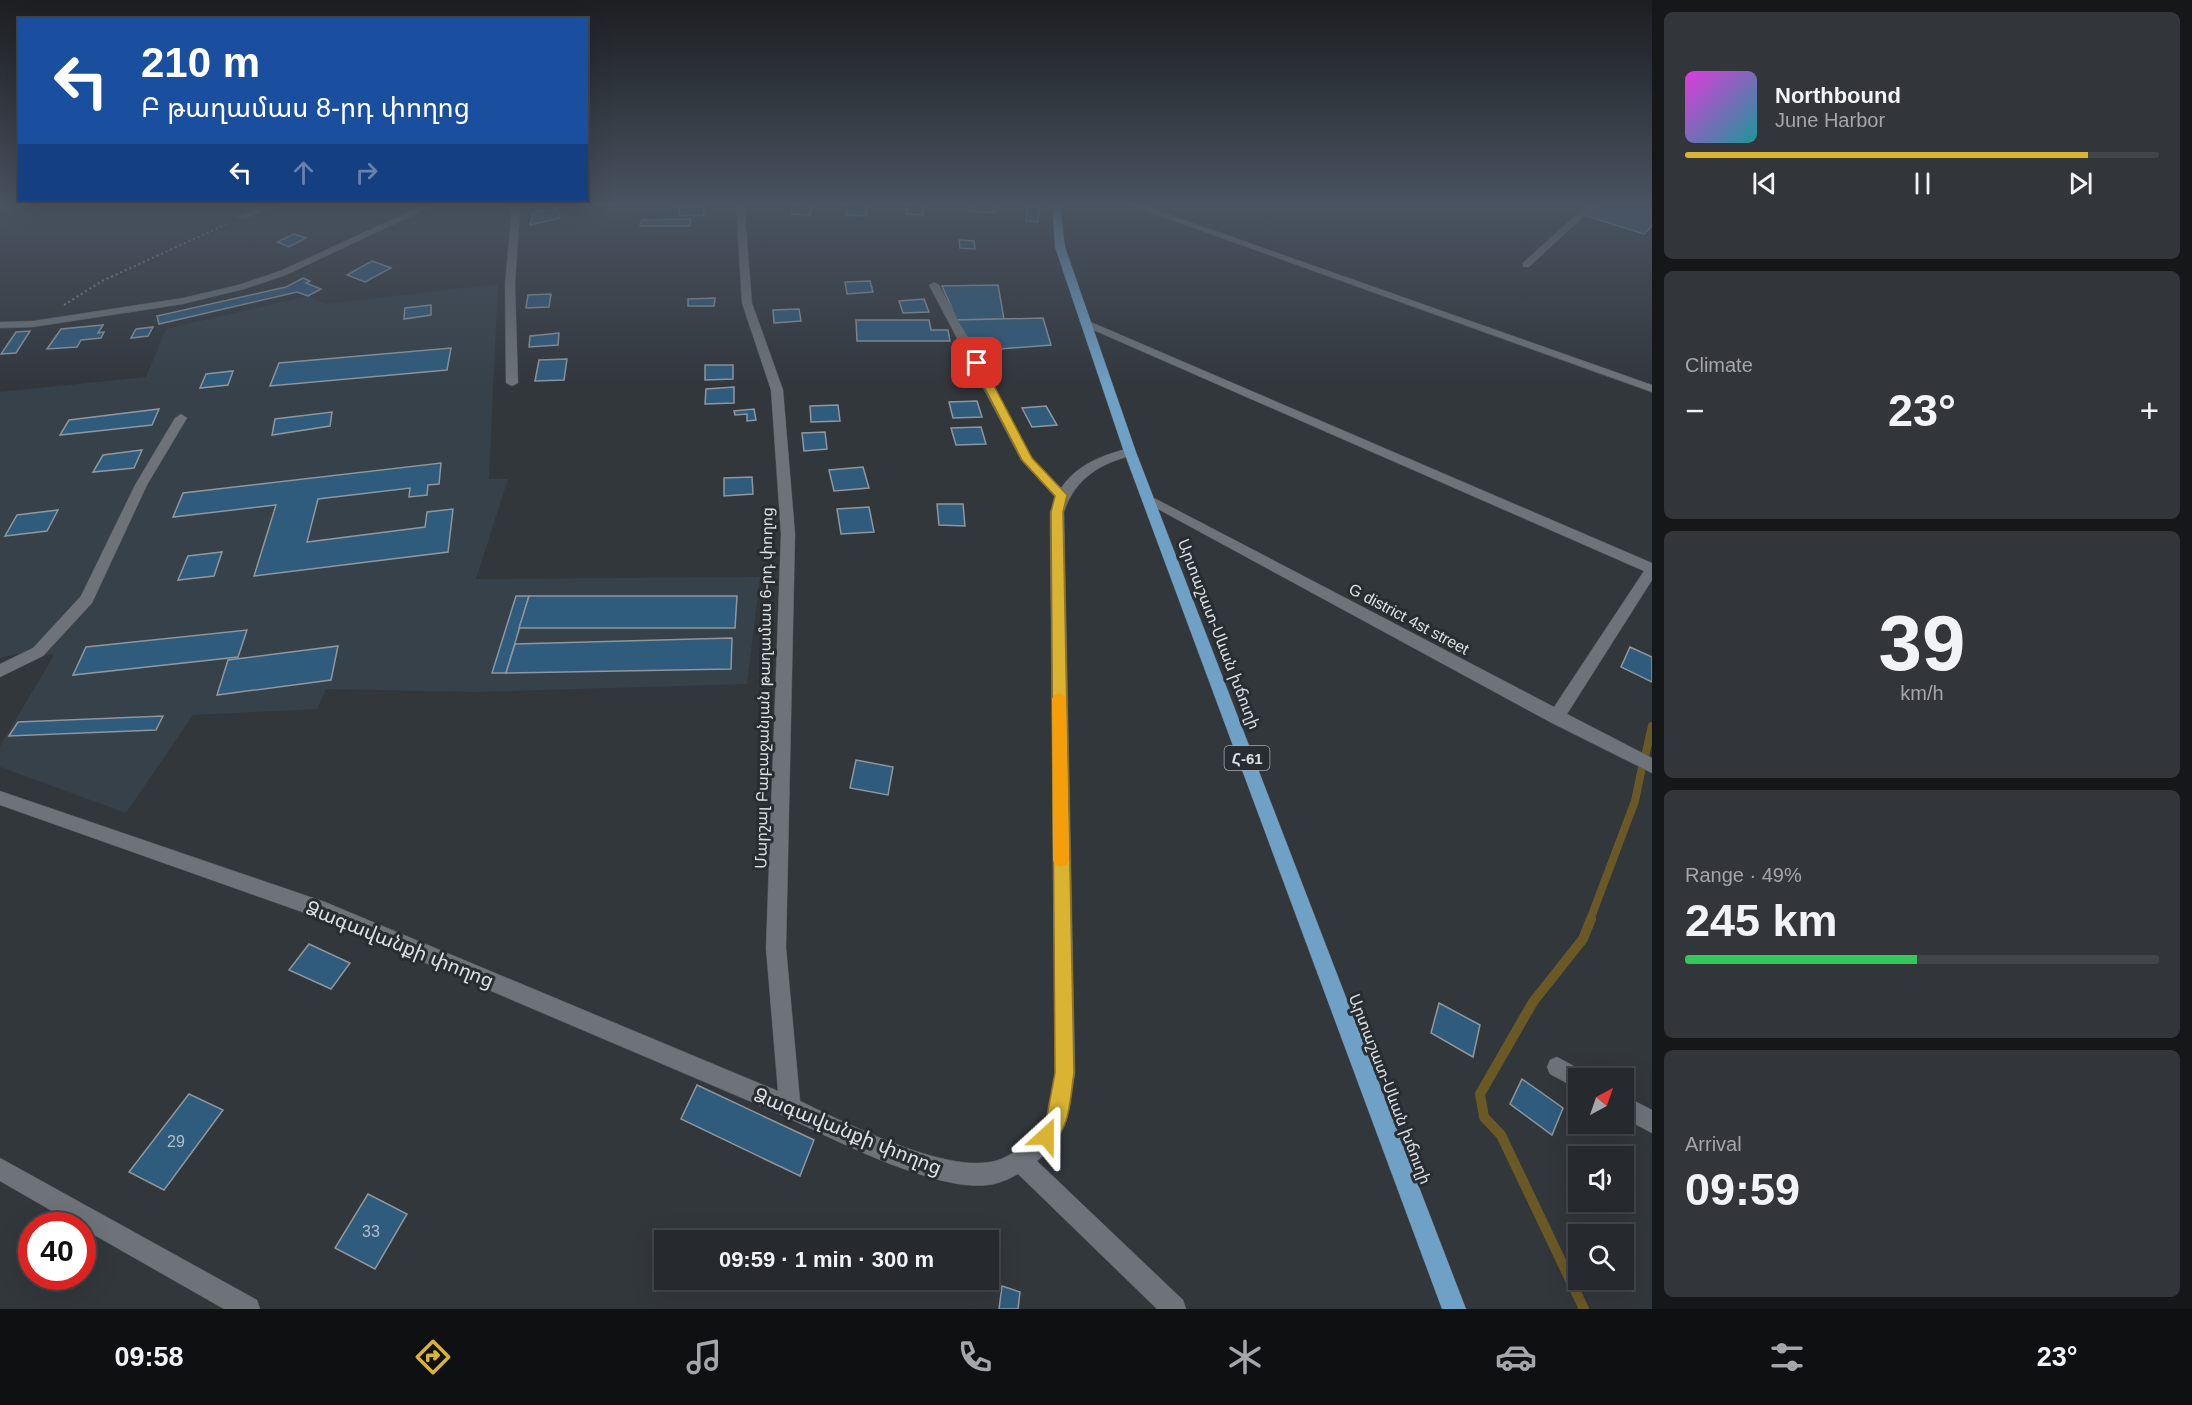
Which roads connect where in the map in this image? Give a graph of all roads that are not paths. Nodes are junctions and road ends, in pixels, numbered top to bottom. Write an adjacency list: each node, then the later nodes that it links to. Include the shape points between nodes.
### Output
1 (302, 264): 8 (street, via 241,287 172,303 33,324)
2 (512, 264): 9 (street)
3 (744, 264): 22 (street, Մարշալ Բաբաջանյան թաղամաս 6-րդ փողոց, via 747,303 777,390 788,534 776,948)
4 (1066, 264): 7 (main road, Արտաշատ-Սևան խճուղի / Հ-61)
5 (1300, 264): 10 (street)
6 (934, 285): 13 (street, via 1027,460)
7 (1086, 323): 12 (main road, Արտաշատ-Սևան խճուղի / Հ-61); 15 (street)
8 (0, 325)
9 (512, 383)
10 (1652, 389)
11 (181, 418): 16 (street, via 141,485 87,599 38,652)
12 (1130, 452): 13 (street, via 1093,465); 14 (main road, Արտաշատ-Սևան խճուղի / Հ-61)
13 (1061, 495): 25 (street, Ձագավանքի փողոց, via 1057,512 1065,1073 1055,1126)
14 (1151, 502): 17 (street, G district 4st street); 29 (main road, Արտաշատ-Սևան խճուղի / Հ-61)
15 (1652, 569): 17 (street)
16 (0, 671)
17 (1556, 717): 18 (street, G district 4st street)
18 (1652, 766)
19 (0, 798): 22 (street, Ձագավանքի փողոց, via 325,911)
20 (1557, 1067): 21 (street)
21 (1568, 1073)
22 (790, 1107): 25 (street, Ձագավանքի փողոց, via 843,1133 949,1172 988,1174)
23 (1634, 1112): 24 (street)
24 (1652, 1122)
25 (1021, 1161): 28 (street)
26 (0, 1169): 27 (street)
27 (248, 1309)
28 (1174, 1309)
29 (1454, 1309)

